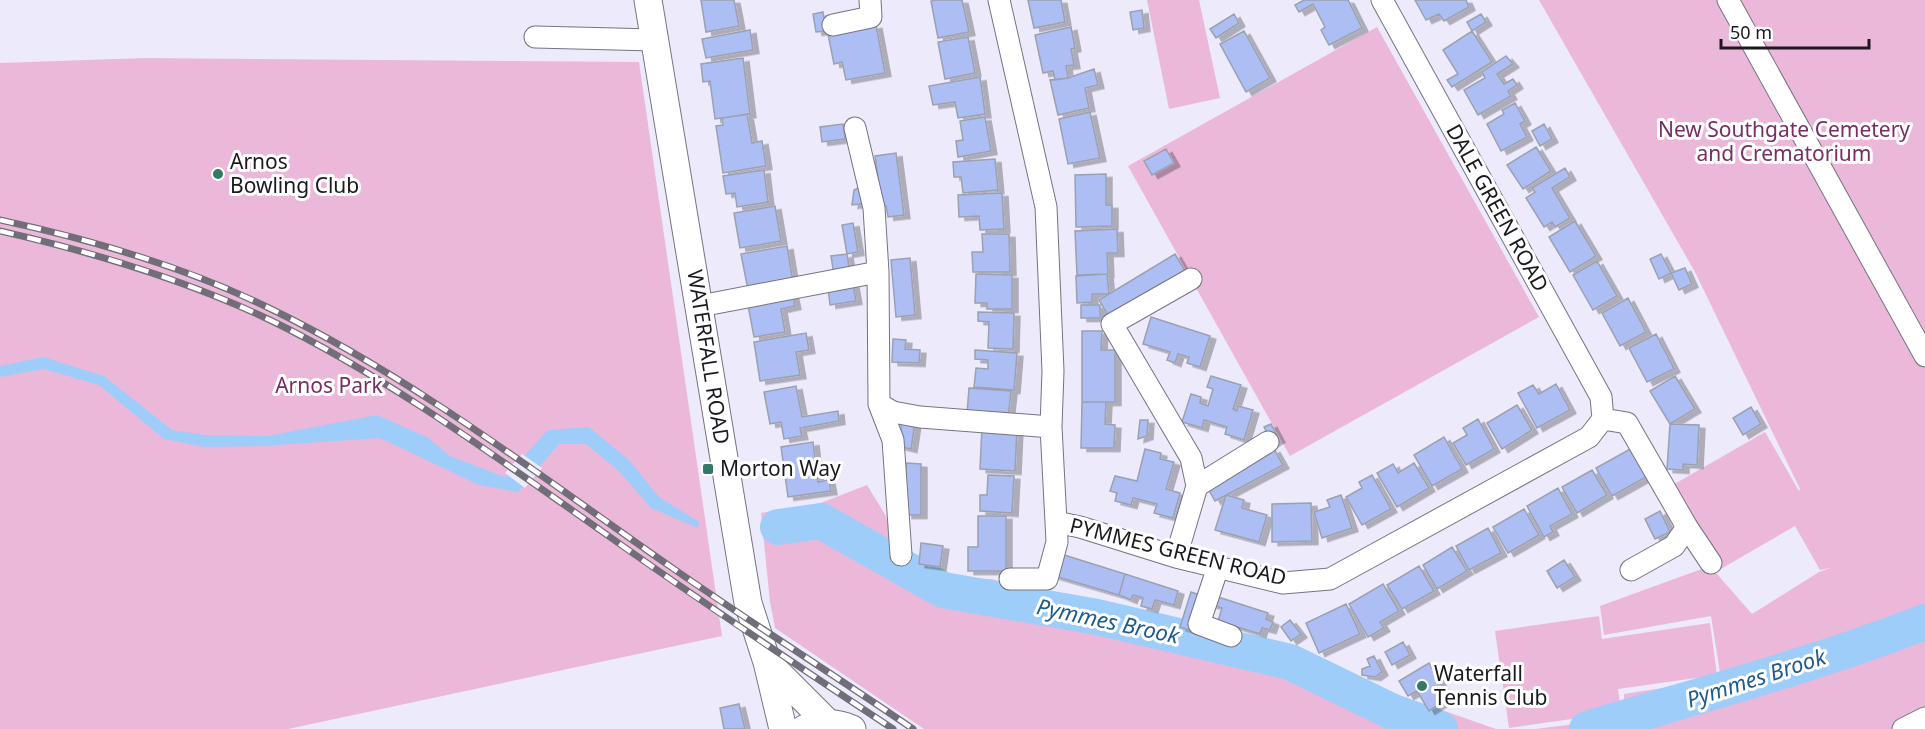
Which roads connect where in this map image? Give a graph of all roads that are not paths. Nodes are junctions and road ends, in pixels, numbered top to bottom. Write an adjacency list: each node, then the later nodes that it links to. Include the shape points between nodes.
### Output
1 (648, 0): 8 (main road, WATERFALL ROAD)
2 (870, 0): 6 (street, via 871,17)
3 (999, 0): 16 (street, PYMMES GREEN ROAD, via 1046,207)
4 (1383, 0): 15 (street, DALE GREEN ROAD, via 1601,397)
5 (1728, 0): 13 (street)
6 (833, 25)
7 (535, 37): 8 (street)
8 (655, 40): 12 (main road, WATERFALL ROAD)
9 (855, 128): 10 (street, via 874,208)
10 (878, 272): 12 (street); 14 (street)
11 (1191, 279): 18 (street, via 1113,324 1191,458)
12 (700, 306): 28 (main road, WATERFALL ROAD, via 748,603)
13 (1925, 356)
14 (879, 404): 16 (street, via 893,412 920,417); 21 (street, via 893,440)
15 (1603, 419): 20 (street, via 1627,423); 24 (street, PYMMES GREEN ROAD, via 1589,437 1330,579 1283,583)
16 (1052, 427): 19 (street, PYMMES GREEN ROAD)
17 (1268, 442): 18 (street)
18 (1197, 486): 22 (street)
19 (1056, 522): 22 (street, PYMMES GREEN ROAD); 26 (street, via 1057,543 1047,579)
20 (1687, 527): 23 (street); 25 (street, via 1674,546)
21 (901, 555)
22 (1176, 557): 24 (street, PYMMES GREEN ROAD)
23 (1711, 563)
24 (1218, 567): 27 (street, via 1199,624)
25 (1631, 570)
26 (1010, 579)
27 (1231, 636)
28 (767, 662): 30 (main road, WATERFALL ROAD); 31 (main road)
29 (1925, 718): 32 (street)
30 (828, 727)
31 (783, 729)
32 (1903, 729)

